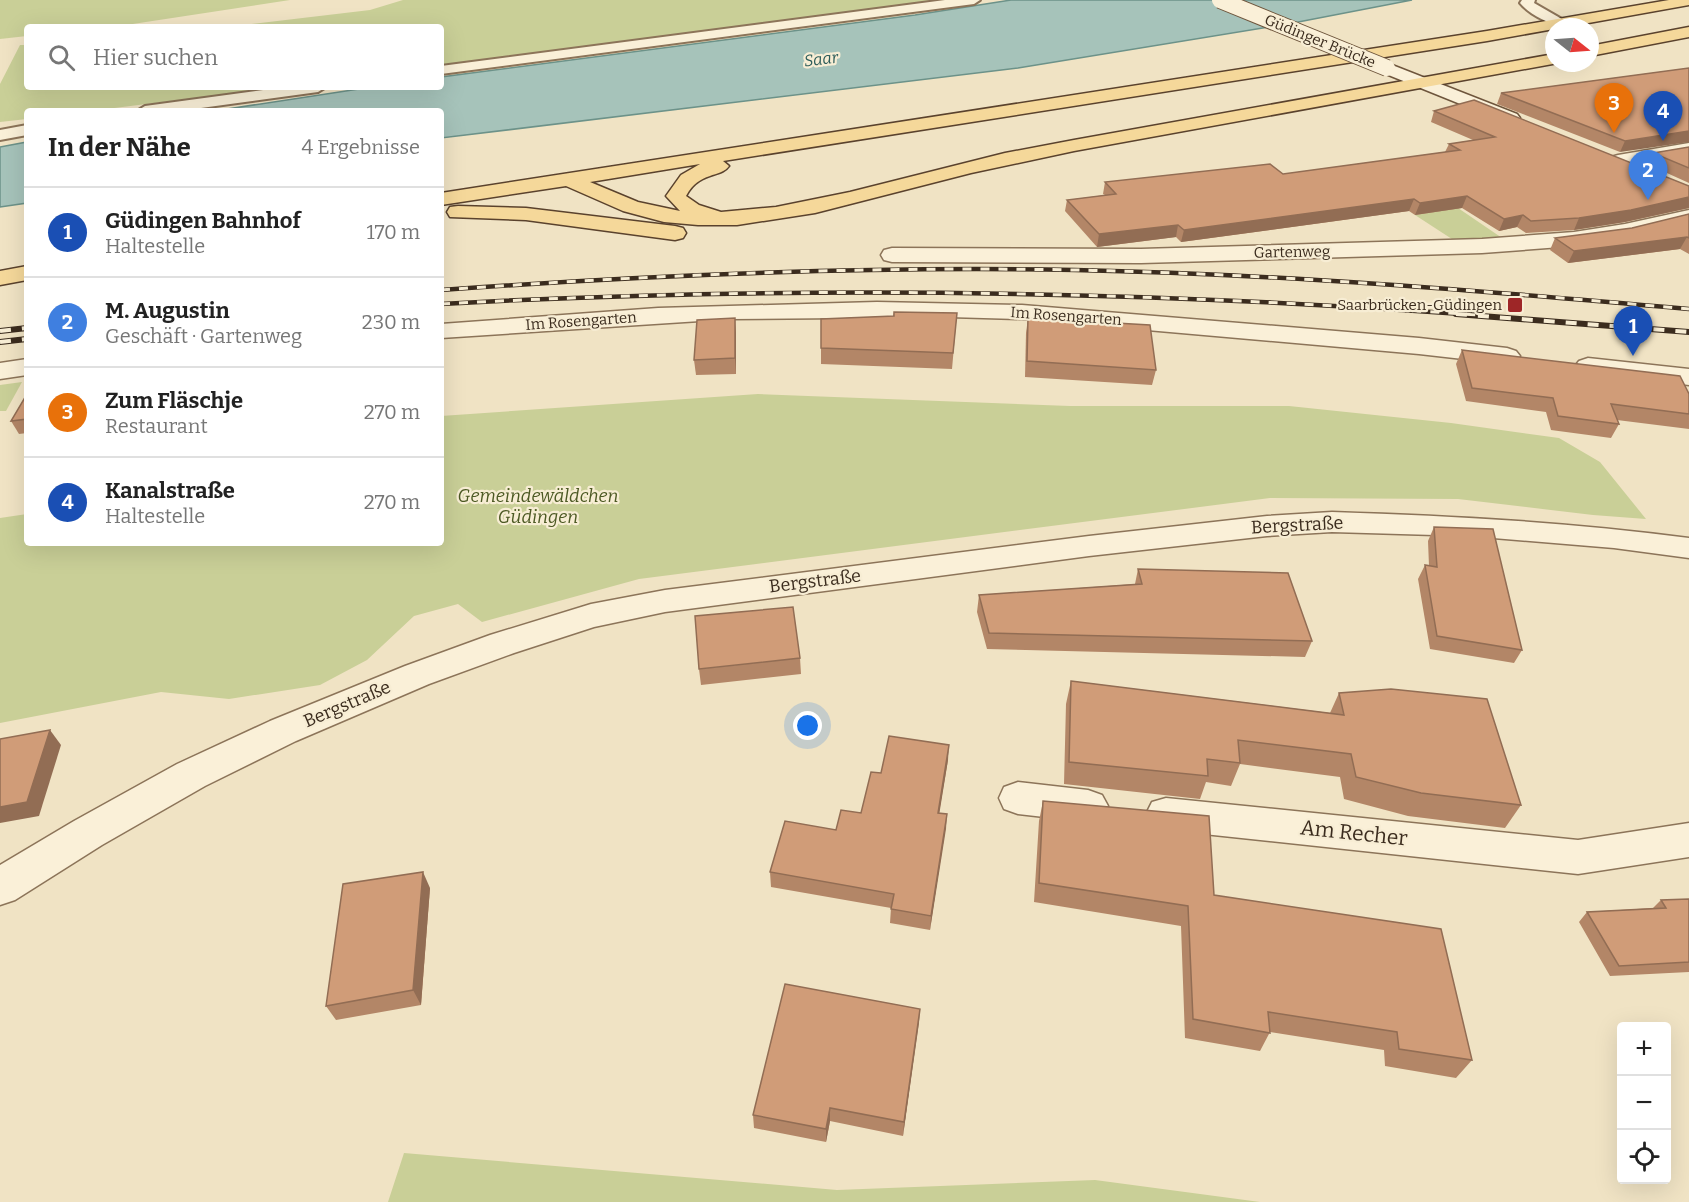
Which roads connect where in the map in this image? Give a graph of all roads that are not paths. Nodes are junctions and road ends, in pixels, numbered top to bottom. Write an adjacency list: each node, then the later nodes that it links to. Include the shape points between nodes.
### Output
1 (974, 0): 13 (lane)
2 (1220, 0): 14 (street, Güdinger Brücke, bridge)
3 (1529, 0): 6 (lane, via 1526,3)
4 (1689, 1): 7 (main road)
5 (1689, 8): 8 (main road)
6 (1548, 18)
7 (1599, 18)
8 (1599, 21)
9 (1545, 28): 15 (main road)
10 (1689, 32): 11 (main road)
11 (1599, 49)
12 (1545, 61): 14 (main road)
13 (444, 70)
14 (1428, 84): 18 (street, Güdinger Brücke); 25 (main road, via 1004,159)
15 (1144, 89): 23 (main road); 28 (main road, via 1107,103 713,167 681,184 676,196 680,203)
16 (296, 90): 17 (lane)
17 (167, 108)
18 (1526, 124)
19 (24, 131): 20 (lane)
20 (0, 135)
21 (1689, 149): 22 (street, via 1610,157)
22 (1648, 174)
23 (568, 179): 24 (main road); 28 (main road, via 616,201 661,214)
24 (444, 199)
25 (814, 206): 26 (main road, via 769,224 675,234 526,214); 28 (main road)
26 (444, 213)
27 (1689, 216): 29 (street, Gartenweg, via 1574,239 1482,246 1141,256)
28 (729, 218)
29 (892, 255)
30 (24, 274): 31 (main road)
31 (0, 278)
32 (444, 331): 33 (street, Im Rosengarten, via 806,309 952,309 1034,313)
33 (1524, 358)
34 (1568, 363): 37 (street)
35 (24, 368): 36 (street)
36 (0, 370)
37 (1689, 377)
38 (1689, 548): 41 (street, Bergstraße, via 1469,526 1332,522 1089,546 654,603 591,616 502,644 283,731 191,775)
39 (1018, 798): 40 (street, Am Recher, via 1578,857)
40 (1689, 840)
41 (0, 887)

